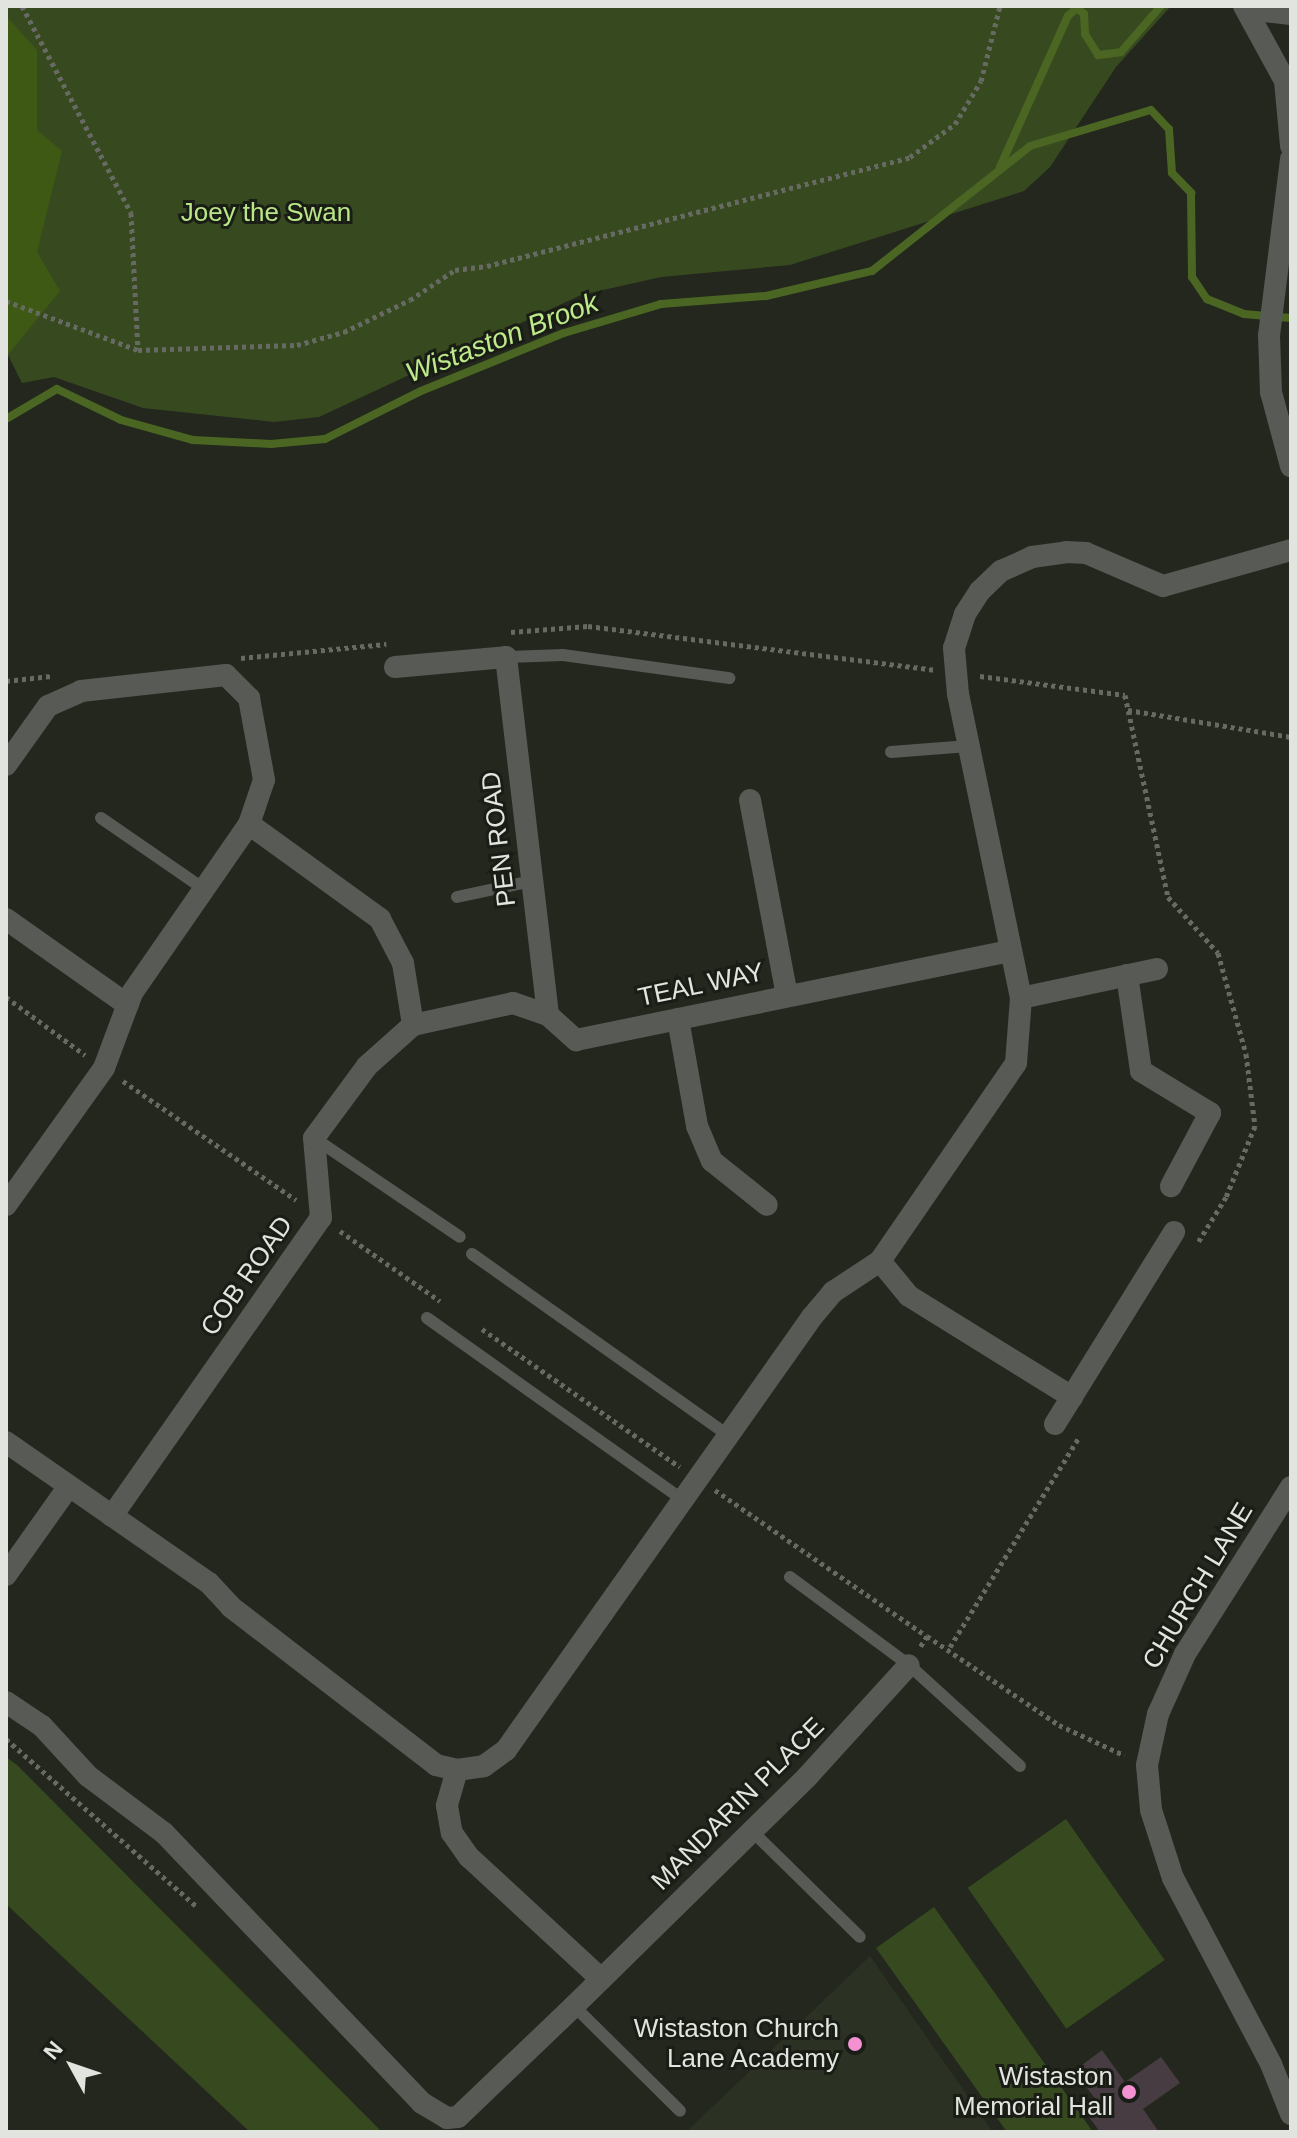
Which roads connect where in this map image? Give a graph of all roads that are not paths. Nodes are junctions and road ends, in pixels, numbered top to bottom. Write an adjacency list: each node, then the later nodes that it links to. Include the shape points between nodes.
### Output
1 (1246, 8): 2 (street); 3 (street, via 1285,81)
2 (1291, 14)
3 (1291, 146)
4 (1291, 159): 5 (street, via 1269,335 1271,392)
5 (1291, 466)
6 (1291, 550): 10 (street, via 1182,585 1163,586 1086,553 1032,557 1001,571 965,614 954,648)
7 (506, 657): 8 (street); 9 (lane, via 563,655); 16 (street, PEN ROAD)
8 (395, 667)
9 (729, 678)
10 (969, 746): 11 (lane); 20 (street)
11 (891, 752)
12 (6, 765): 15 (street, via 48,706 81,691 226,675 249,698 264,780)
13 (750, 800): 23 (street)
14 (101, 818): 17 (lane)
15 (249, 824): 17 (street); 28 (street, via 380,919 403,963)
16 (532, 881): 18 (lane); 26 (street, PEN ROAD)
17 (204, 889): 25 (street)
18 (457, 897)
19 (6, 919): 25 (street)
20 (1009, 951): 23 (street, TEAL WAY); 24 (street)
21 (1157, 969): 22 (street)
22 (1127, 975): 24 (street); 30 (street, via 1141,1071 1210,1113)
23 (787, 996): 27 (street, TEAL WAY)
24 (1021, 998): 36 (street, via 1016,1063)
25 (128, 1005): 31 (street, via 104,1068)
26 (548, 1015): 27 (street, TEAL WAY, via 576,1040); 28 (street, TEAL WAY, via 513,1003)
27 (678, 1019): 32 (street, via 697,1126 712,1161)
28 (413, 1025): 29 (street, via 367,1066)
29 (314, 1138): 34 (lane); 45 (street, COB ROAD, via 321,1218)
30 (1171, 1186)
31 (6, 1205)
32 (767, 1205)
33 (1174, 1232): 38 (street)
34 (460, 1237)
35 (472, 1254): 40 (lane)
36 (880, 1261): 38 (street, via 909,1296); 40 (street, via 833,1292)
37 (427, 1318): 44 (lane)
38 (1072, 1397): 39 (street)
39 (1055, 1424)
40 (728, 1435): 44 (street)
41 (6, 1442): 42 (street)
42 (69, 1486): 45 (street); 46 (street)
43 (1291, 1487): 56 (street, CHURCH LANE, via 1185,1654 1158,1714 1147,1765 1151,1810 1173,1878)
44 (682, 1499): 51 (street, via 506,1750 484,1766)
45 (112, 1516): 51 (street, via 209,1583 231,1607 436,1765)
46 (6, 1575)
47 (790, 1577): 48 (lane)
48 (909, 1665): 50 (lane); 52 (street, MANDARIN PLACE)
49 (6, 1702): 59 (street, via 42,1726 88,1776 164,1833 422,2103)
50 (1020, 1766)
51 (457, 1770): 54 (street, via 447,1806 452,1833 469,1857)
52 (752, 1831): 53 (lane); 54 (street, MANDARIN PLACE)
53 (860, 1937)
54 (601, 1979): 55 (street, MANDARIN PLACE)
55 (574, 2006): 57 (lane); 59 (street, MANDARIN PLACE)
56 (1287, 2089): 58 (street, CHURCH LANE)
57 (680, 2111)
58 (1291, 2114)
59 (460, 2124)

